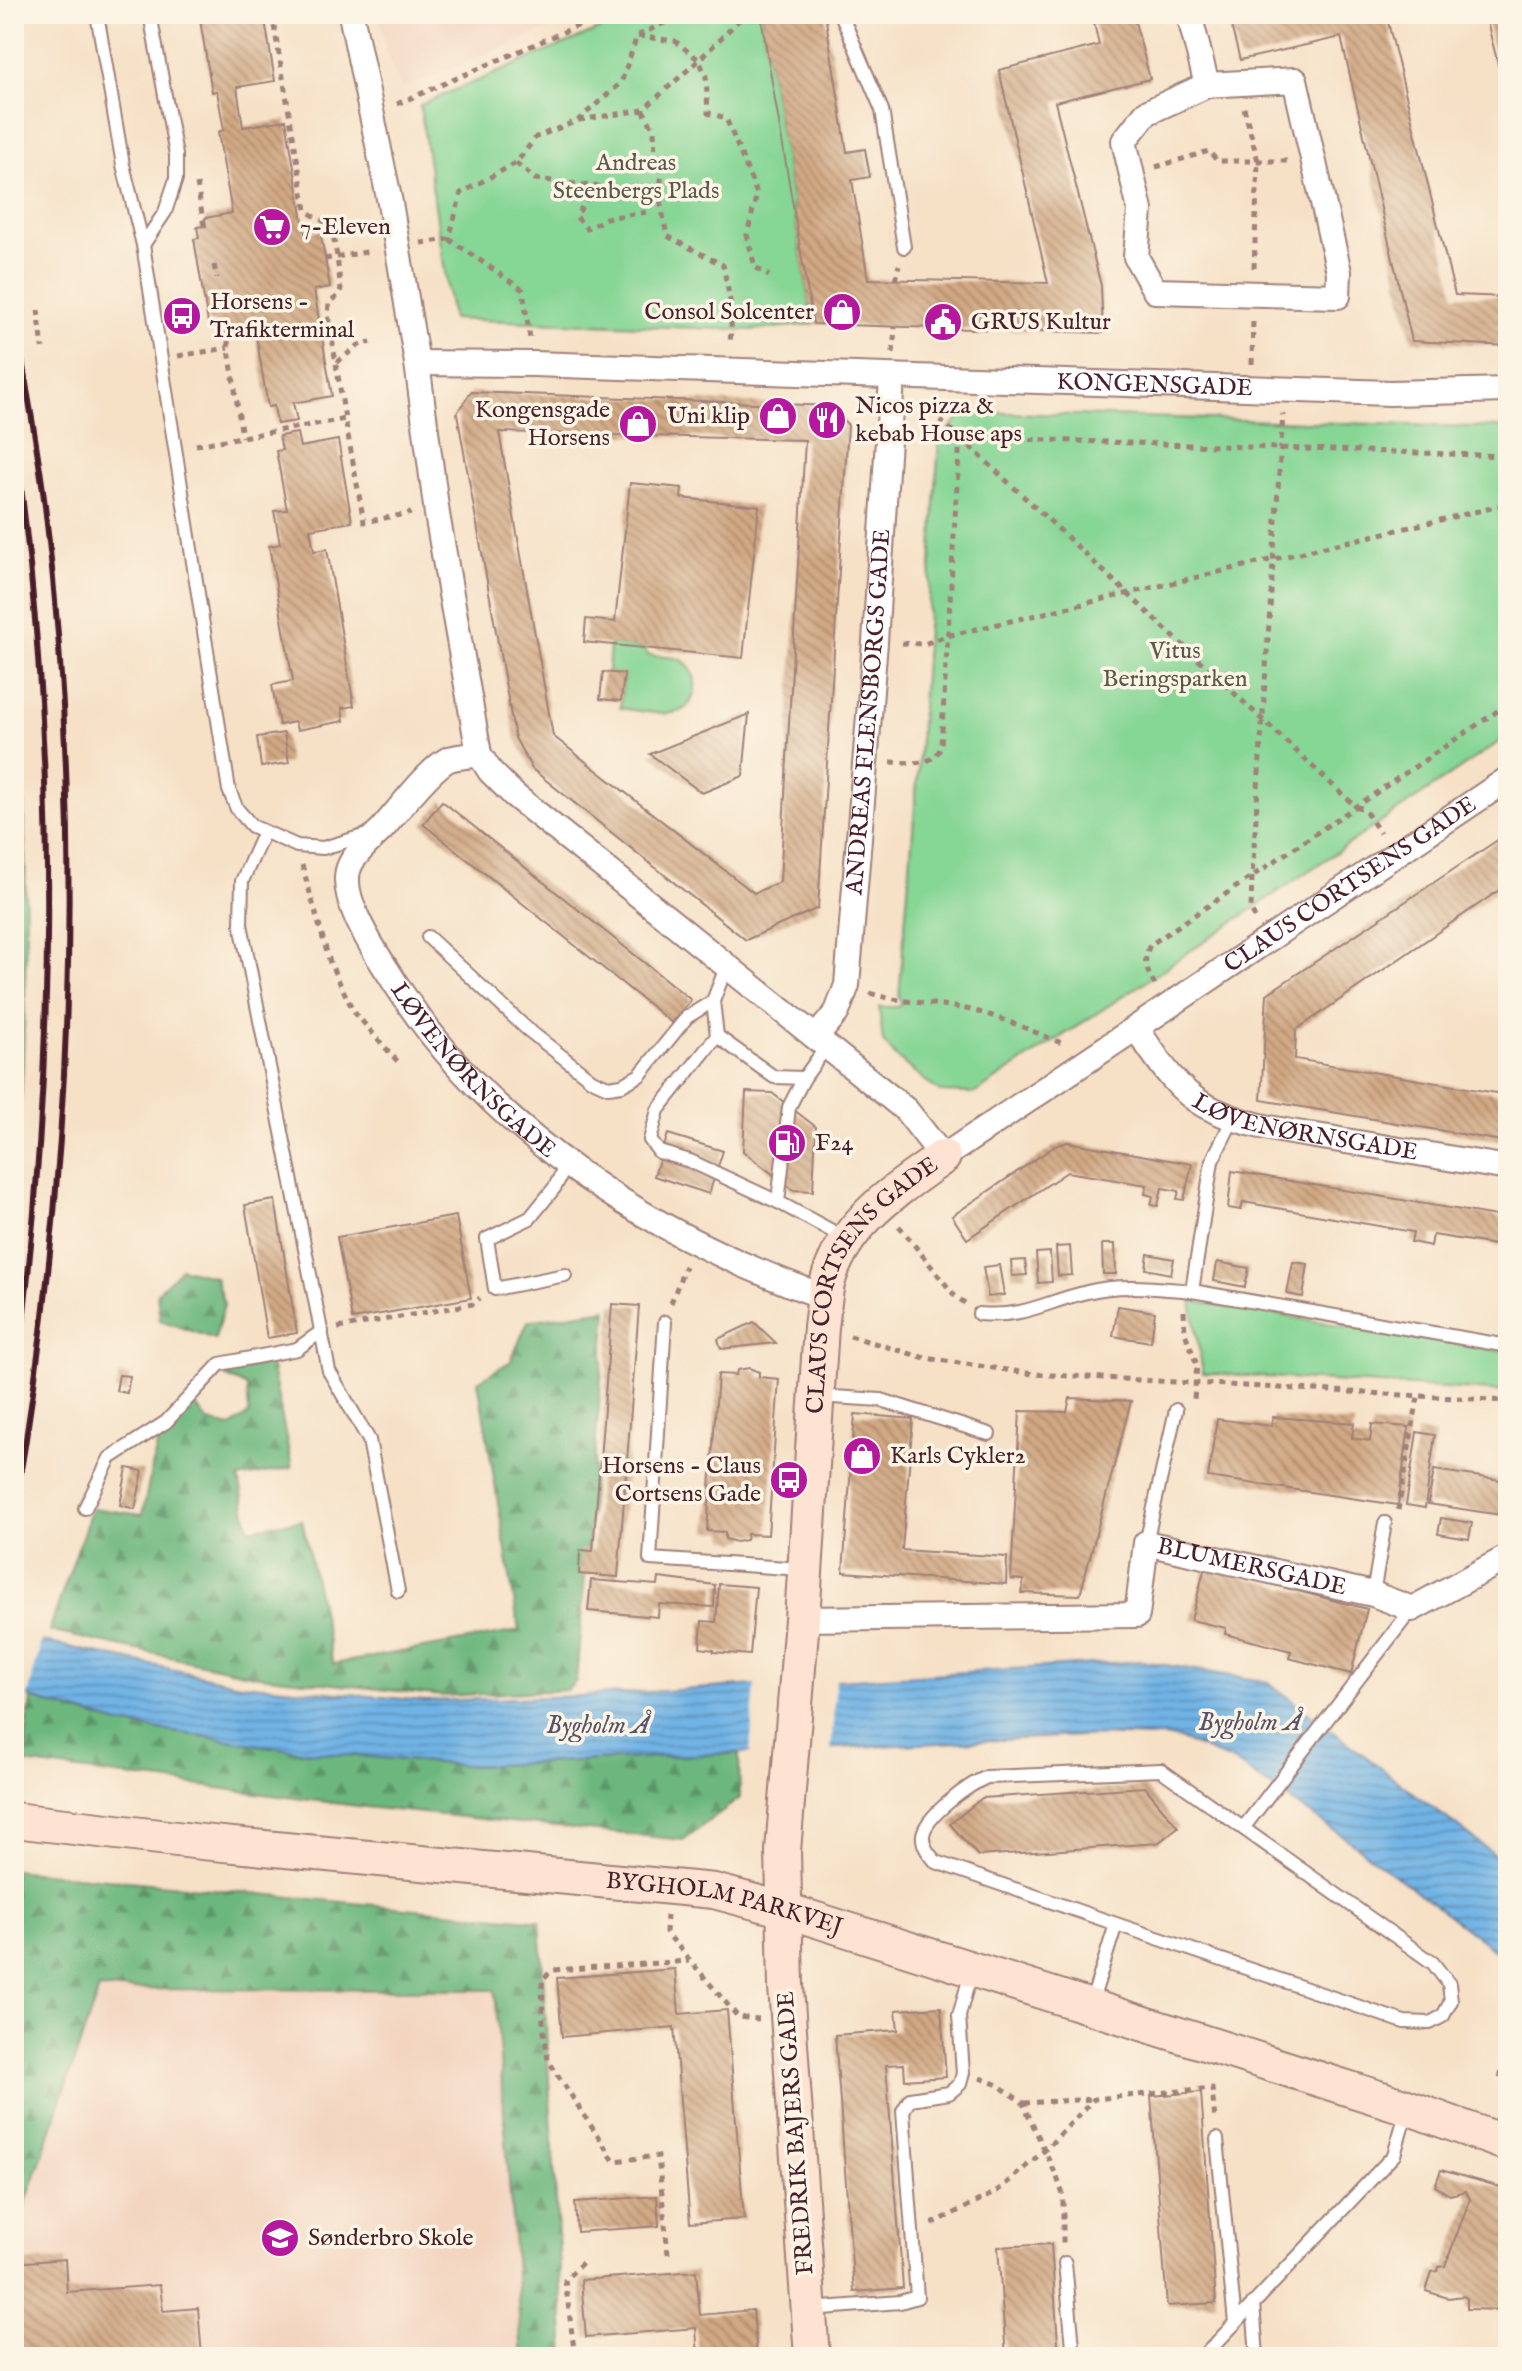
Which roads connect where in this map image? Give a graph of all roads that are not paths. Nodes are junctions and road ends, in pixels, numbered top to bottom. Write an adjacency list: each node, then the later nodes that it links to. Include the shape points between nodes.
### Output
1 (97, 14): 7 (lane)
2 (150, 14): 7 (lane, via 176,179 165,212)
3 (351, 14): 9 (street)
4 (841, 14): 8 (lane, via 882,110)
5 (1189, 14): 6 (street)
6 (1207, 85): 6 (street, via 1295,80 1339,272 1338,296 1155,291 1136,257 1140,210 1124,141 1146,113)
7 (143, 245): 15 (lane, via 225,774 237,809)
8 (904, 247)
9 (417, 363): 10 (street, KONGENSGADE); 12 (street)
10 (892, 378): 11 (street, KONGENSGADE, via 1390,393); 21 (street, ANDREAS FLENSBORGS GADE, via 847,985)
11 (1508, 390)
12 (479, 754): 14 (street, LØVENØRNSGADE, via 448,760); 17 (street, via 514,795)
13 (1508, 779): 19 (street, CLAUS CORTSENS GADE)
14 (380, 831): 15 (lane, via 323,848 297,846); 25 (street, LØVENØRNSGADE, via 350,864 345,885 368,939 444,1052 482,1094)
15 (264, 832): 34 (lane, via 242,881 241,924)
16 (428, 937): 18 (lane, via 527,1029 608,1087 640,1075 687,1017)
17 (727, 965): 18 (lane); 21 (street)
18 (713, 1001): 20 (lane)
19 (1136, 1028): 23 (street, LØVENØRNSGADE, via 1185,1091); 24 (street, CLAUS CORTSENS GADE)
20 (717, 1036): 22 (lane, via 774,1077); 27 (lane, via 658,1110 650,1140 659,1152)
21 (822, 1041): 22 (lane); 24 (street, via 906,1110)
22 (804, 1078): 27 (lane, via 789,1107)
23 (1233, 1119): 26 (street, LØVENØRNSGADE); 30 (lane, via 1212,1161)
24 (943, 1157): 28 (street, CLAUS CORTSENS GADE, via 880,1202)
25 (566, 1165): 29 (lane, via 530,1218 487,1239 495,1289); 31 (street, LØVENØRNSGADE, via 685,1238 787,1284)
26 (1508, 1168)
27 (778, 1202): 28 (lane)
28 (847, 1239): 31 (street, CLAUS CORTSENS GADE, via 836,1257)
29 (565, 1275)
30 (1192, 1291): 32 (lane, via 1140,1286 1101,1290 1005,1316); 35 (lane)
31 (823, 1312): 36 (street, CLAUS CORTSENS GADE)
32 (979, 1314)
33 (665, 1322): 43 (lane, via 650,1559)
34 (322, 1331): 39 (lane, via 297,1349 220,1364 166,1422 110,1458); 44 (lane, via 329,1371 369,1440)
35 (1508, 1346)
36 (816, 1396): 38 (lane, via 881,1400); 43 (street, CLAUS CORTSENS GADE)
37 (1176, 1410): 41 (lane)
38 (989, 1434)
39 (85, 1508)
40 (1385, 1523): 45 (lane)
41 (1146, 1543): 45 (street, BLUMERSGADE); 47 (street, BLUMERSGADE, via 1137,1615)
42 (1508, 1557): 46 (street)
43 (805, 1569): 47 (street, CLAUS CORTSENS GADE)
44 (398, 1591)
45 (1373, 1594): 46 (street, BLUMERSGADE)
46 (1412, 1609): 49 (lane)
47 (802, 1619): 50 (street, CLAUS CORTSENS GADE, via 783,1851)
48 (17, 1821): 50 (street, BYGHOLM PARKVEJ, via 714,1891)
49 (1244, 1827): 51 (lane, via 1161,1770 987,1777 969,1785 926,1824 926,1851 936,1862); 51 (lane, via 1433,1963 1449,1984 1451,2001 1443,2016 1430,2023 1404,2022)
50 (785, 1910): 52 (street, BYGHOLM PARKVEJ); 60 (street, FREDRIK BAJERS GADE)
51 (1116, 1924): 53 (lane)
52 (972, 1969): 53 (street, BYGHOLM PARKVEJ); 60 (lane, via 959,2016 960,2084 949,2093 910,2099 903,2111 917,2297)
53 (1090, 2007): 54 (street, BYGHOLM PARKVEJ)
54 (1407, 2107): 55 (street, BYGHOLM PARKVEJ); 57 (street, BYGHOLM PARKVEJ); 59 (lane, via 1394,2155)
55 (1508, 2125)
56 (1217, 2139): 61 (lane)
57 (1508, 2144)
58 (1065, 2263): 63 (lane)
59 (1253, 2303): 61 (lane); 65 (lane)
60 (808, 2309): 62 (street, FREDRIK BAJERS GADE)
61 (1235, 2323): 64 (lane)
62 (812, 2357)
63 (1074, 2357)
64 (1203, 2357)
65 (1257, 2357)

